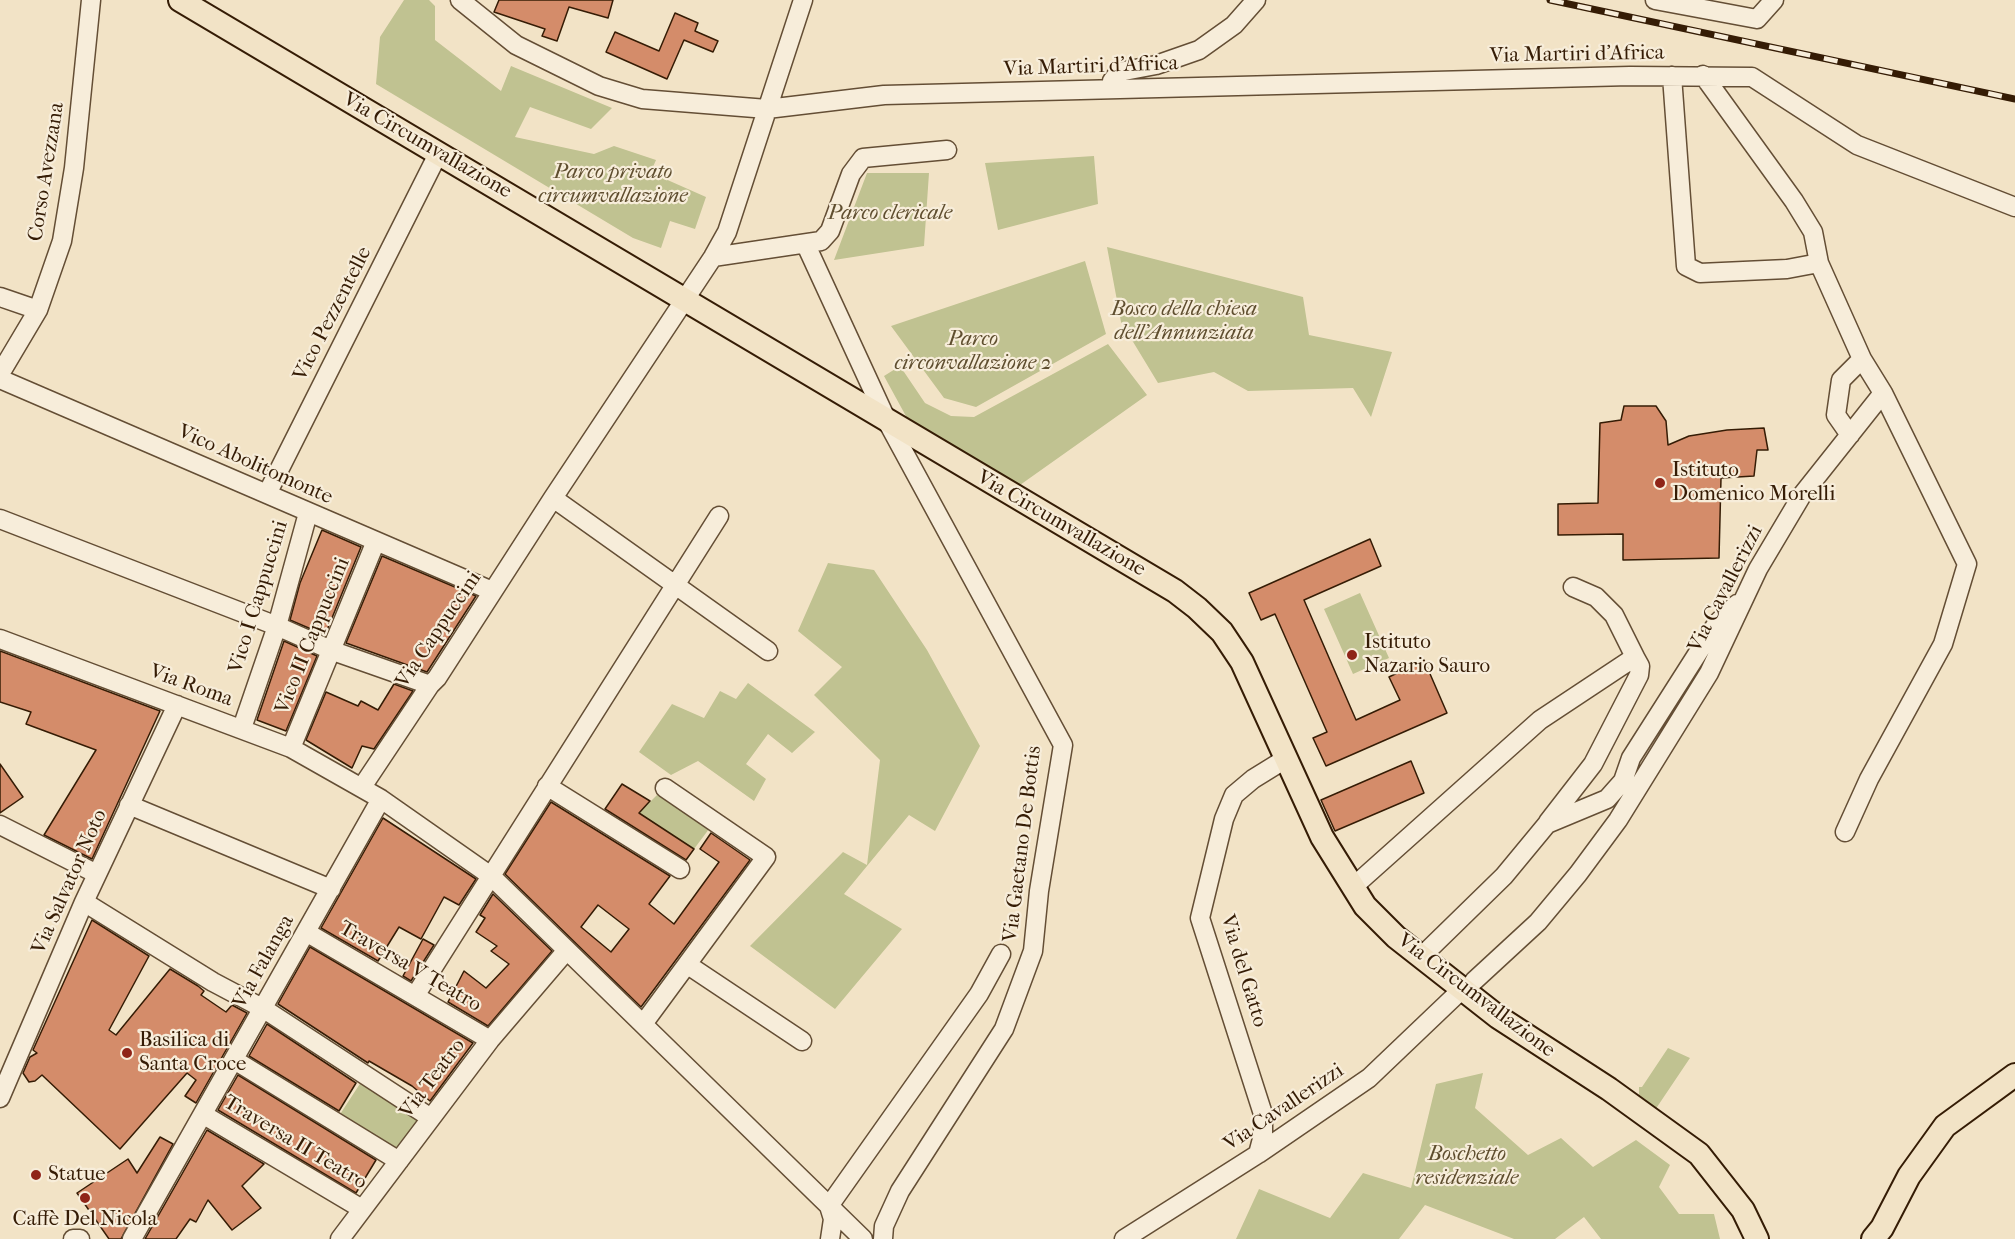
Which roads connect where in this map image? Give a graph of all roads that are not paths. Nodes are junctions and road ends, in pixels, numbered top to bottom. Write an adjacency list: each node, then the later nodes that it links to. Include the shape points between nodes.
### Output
1 (91, 0): 20 (street, Corso Avezzana, via 74,168 63,231)
2 (180, 0): 13 (main road, Via Circumvallazione)
3 (459, 0): 11 (street, Via Martiri d'Africa, via 516,45 599,86 642,99)
4 (803, 0): 11 (street, Via Cappuccini)
5 (1256, 0): 10 (street, via 1234,25 1199,50 1156,65 1119,72)
6 (1654, 0): 7 (street, via 1757,19)
7 (1774, 0)
8 (1703, 75): 9 (street, Via Martiri d'Africa); 14 (street, Via Martiri d'Africa, via 1752,77 1857,145); 17 (street, via 1794,201 1813,232)
9 (1672, 76): 10 (street, Via Martiri d'Africa); 17 (street, via 1686,266 1700,273 1787,269)
10 (1111, 89): 11 (street, Via Martiri d'Africa, via 884,95)
11 (767, 109): 16 (street, Via Cappuccini, via 727,232)
12 (947, 150): 15 (street, via 863,158 851,174 830,231 821,241)
13 (438, 154): 19 (main road, Via Circumvallazione); 27 (street, Vico Pezzentelle)
14 (2015, 207)
15 (806, 245): 16 (street); 25 (street, Via Gaetano De Bottis)
16 (713, 257): 19 (street, Via Cappuccini)
17 (1819, 263): 21 (street)
18 (0, 297): 20 (street)
19 (685, 302): 25 (main road, Via Circumvallazione); 28 (street, Via Cappuccini)
20 (38, 310): 22 (street, Corso Avezzana)
21 (1862, 359): 24 (street); 26 (street, via 1841,380 1836,416)
22 (0, 374)
23 (0, 380): 27 (street, Vico Abolitomonte)
24 (1883, 393): 26 (street, Via Cavallerizzi); 54 (street, via 1967,564 1943,644 1869,779)
25 (888, 423): 46 (main road, Via Circumvallazione, via 1175,591 1197,608 1222,632 1242,662); 89 (street, Via Gaetano De Bottis, via 1063,745 1033,951 1004,1029 900,1191 884,1226)
26 (1850, 435): 36 (street, Via Cavallerizzi, via 1802,495)
27 (267, 494): 29 (street, Vico Abolitomonte)
28 (553, 498): 33 (street); 35 (street, Via Cappuccini)
29 (308, 513): 32 (street, Vico Abolitomonte); 37 (street, Vico I Cappuccini)
30 (719, 516): 33 (street)
31 (0, 519): 37 (street)
32 (376, 541): 35 (street, Vico Abolitomonte); 39 (street, Vico II Cappuccini)
33 (675, 585): 40 (street); 47 (street)
34 (1573, 587): 41 (street, via 1596,597 1614,615)
35 (492, 591): 42 (street, Via Cappuccini)
36 (1743, 599): 52 (street, via 1717,623 1631,758 1618,787 1607,799); 66 (street, Via Cavallerizzi, via 1709,673 1618,820 1538,922)
37 (277, 626): 39 (street); 44 (street, Vico I Cappuccini)
38 (0, 639): 43 (street, Via Roma)
39 (333, 651): 42 (street); 45 (street, Vico II Cappuccini)
40 (768, 651)
41 (1635, 657): 52 (street, via 1639,675 1593,764); 58 (street, via 1540,720)
42 (430, 685): 48 (street, Via Cappuccini)
43 (177, 705): 44 (street, Via Roma); 51 (street, Via Salvator Noto)
44 (242, 728): 45 (street, Via Roma)
45 (291, 748): 48 (street, Via Roma)
46 (1287, 758): 58 (main road, Via Circumvallazione, via 1322,837); 79 (street, Via del Gatto, via 1234,795 1224,819 1200,918 1263,1114)
47 (547, 786): 55 (street); 57 (street)
48 (362, 787): 50 (street, Via Roma)
49 (665, 788): 65 (street, via 766,857)
50 (381, 800): 57 (street, Via Roma); 59 (street, Via Falanga)
51 (129, 805): 56 (street, Via Salvator Noto); 59 (street)
52 (1547, 824): 64 (street, via 1504,876)
53 (0, 825): 56 (street)
54 (1845, 832)
55 (680, 869)
56 (97, 874): 60 (street, Via Salvator Noto)
57 (491, 876): 62 (street, Via Roma); 67 (street)
58 (1353, 887): 64 (main road, Via Circumvallazione, via 1365,906)
59 (331, 889): 61 (street, Via Falanga)
60 (84, 903): 69 (street); 74 (street, Via Salvator Noto)
61 (306, 932): 67 (street, Traversa V Teatro); 69 (street, Via Falanga)
62 (567, 950): 70 (street, Via Roma); 71 (street, Via Teatro)
63 (1001, 954): 81 (street, via 979,994)
64 (1421, 957): 91 (main road, Via Circumvallazione, via 1498,1017 1609,1089 1699,1154 1743,1210)
65 (688, 964): 70 (street); 72 (street)
66 (1474, 981)
67 (415, 996): 71 (street, Traversa V Teatro)
68 (1455, 996): 79 (street, Via Cavallerizzi, via 1369,1078)
69 (264, 1009): 73 (street, Via Falanga); 78 (street)
70 (643, 1024): 81 (street, Via Roma)
71 (490, 1040): 78 (street, Via Teatro)
72 (802, 1041)
73 (236, 1060): 77 (street, Via Falanga); 80 (street)
74 (4, 1073): 76 (street, Via Salvator Noto)
75 (2015, 1075): 92 (main road, via 1945,1126 1909,1176)
76 (0, 1098)
77 (204, 1115): 82 (street, Traversa II Teatro); 85 (street, Via Falanga)
78 (431, 1118): 80 (street, Via Teatro)
79 (1258, 1154): 90 (street, Via Cavallerizzi)
80 (399, 1161): 82 (street, Via Teatro)
81 (829, 1206): 87 (street, via 833,1219); 88 (street, Via Roma)
82 (362, 1209): 86 (street, Via Teatro)
83 (73, 1239): 84 (street)
84 (80, 1239)
85 (132, 1239)
86 (340, 1239)
87 (830, 1239)
88 (863, 1239)
89 (883, 1239)
90 (1124, 1239)
91 (1757, 1239)
92 (1873, 1239)

